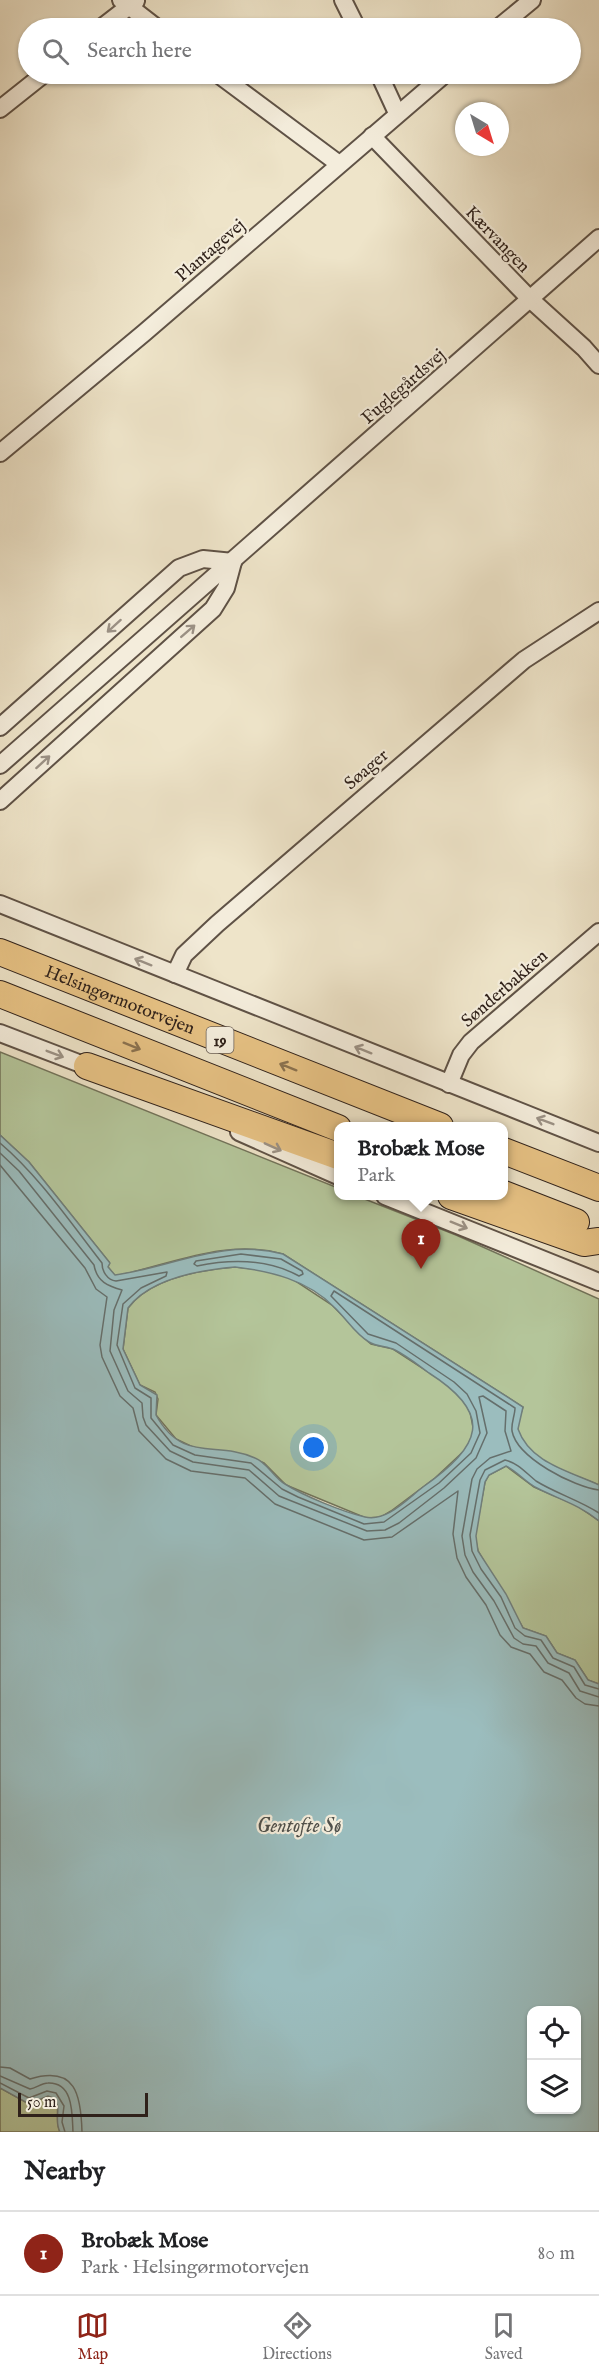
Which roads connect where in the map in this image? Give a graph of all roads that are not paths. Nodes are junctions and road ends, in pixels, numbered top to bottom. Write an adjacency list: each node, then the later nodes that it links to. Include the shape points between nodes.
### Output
1 (343, 0): 6 (street)
2 (532, 0): 7 (street)
3 (129, 2): 4 (street); 5 (street)
4 (112, 18)
5 (146, 18)
6 (352, 18)
7 (510, 18)
8 (31, 84): 12 (street)
9 (231, 84): 15 (street)
10 (383, 84): 13 (street)
11 (432, 84): 13 (street, Plantagevej)
12 (0, 109)
13 (398, 113): 14 (street, Plantagevej)
14 (372, 136): 15 (street, Plantagevej); 17 (street, Kærvangen)
15 (339, 164): 19 (street, Plantagevej)
16 (599, 238): 17 (street, Fuglegårdsvej)
17 (530, 299): 18 (street, Kærvangen); 20 (street, Fuglegårdsvej)
18 (599, 365)
19 (0, 453)
20 (232, 562): 22 (street, one-way to 22, via 203,559 179,568); 23 (street, Fuglegårdsvej); 24 (street, one-way to 20, via 213,609 226,588)
21 (599, 610): 28 (street, Søager, via 506,675 216,924 184,955)
22 (0, 727)
23 (0, 765)
24 (0, 801)
25 (0, 904): 28 (street, one-way to 25)
26 (599, 932): 32 (street, Sønderbakken, via 471,1042)
27 (0, 952): 33 (highway, Helsingørmotorvejen / 19, one-way to 27)
28 (175, 975): 32 (street, one-way to 28)
29 (0, 994): 34 (highway, Helsingørmotorvejen / 19, one-way to 34)
30 (0, 1033): 31 (street, one-way to 31)
31 (87, 1066): 37 (highway); 38 (street, one-way to 38)
32 (449, 1084): 35 (street, one-way to 32)
33 (430, 1122)
34 (334, 1126)
35 (599, 1143)
36 (508, 1153): 39 (highway)
37 (334, 1154)
38 (334, 1174)
39 (599, 1188)
40 (508, 1196): 43 (highway)
41 (395, 1200): 45 (street, one-way to 45)
42 (462, 1200): 44 (highway, via 584,1243)
43 (599, 1232)
44 (599, 1241)
45 (599, 1282)

